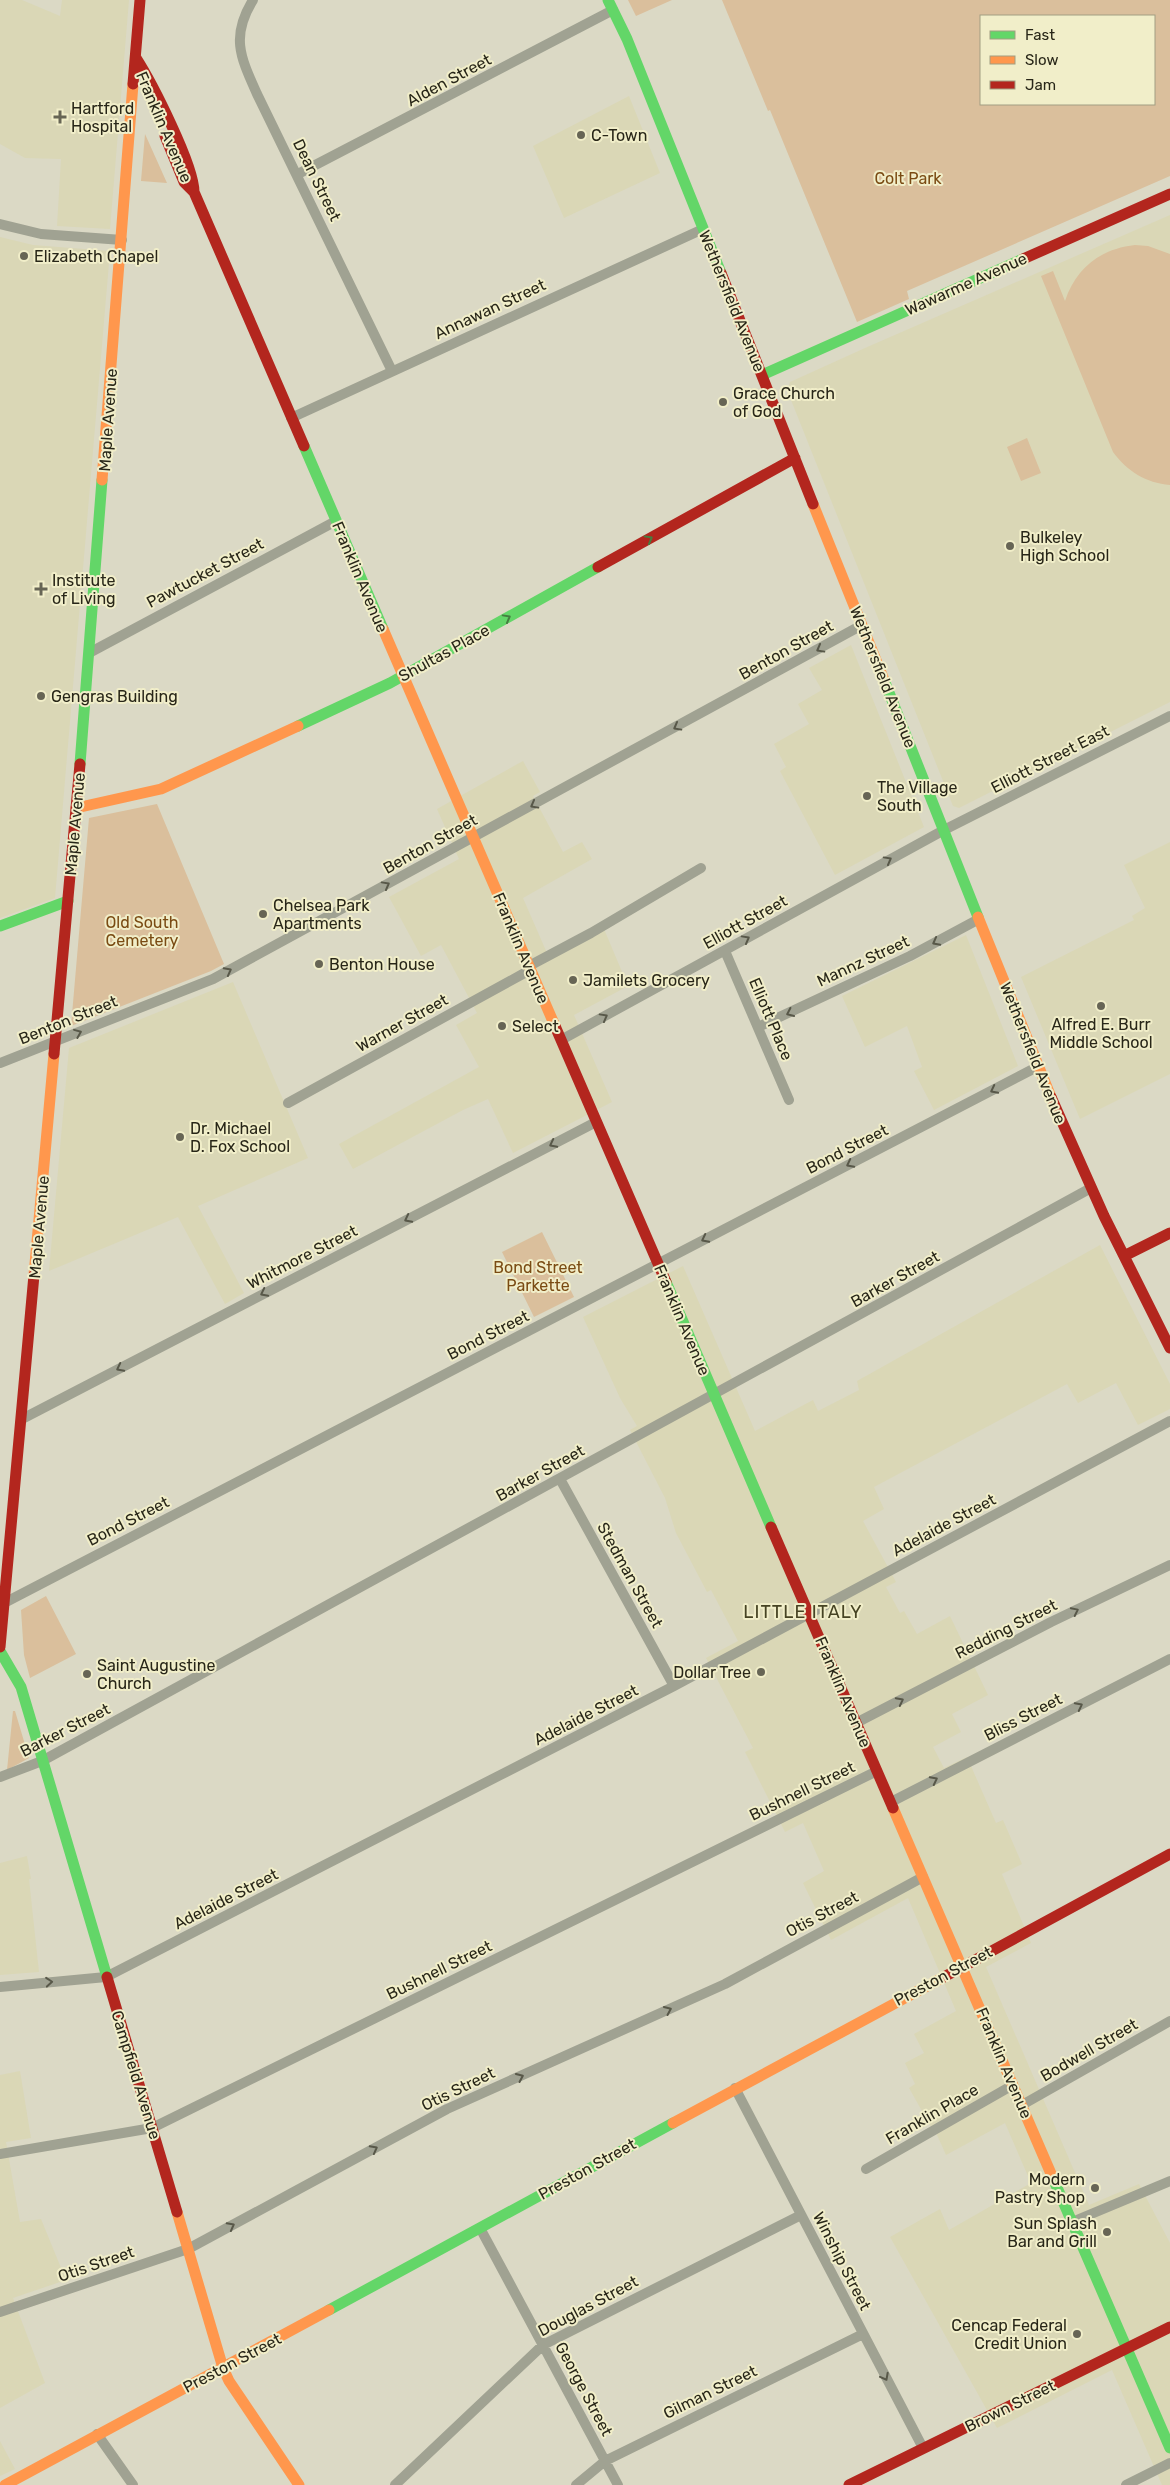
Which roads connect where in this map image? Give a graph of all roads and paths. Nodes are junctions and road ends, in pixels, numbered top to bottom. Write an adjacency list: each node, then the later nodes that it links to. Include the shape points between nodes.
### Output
1 (140, 0): 4 (main road, Maple Avenue)
2 (253, 0): 5 (street, Dean Street, via 240,26 243,61 260,102)
3 (610, 5): 5 (street, Alden Street); 8 (main road, Wethersfield Avenue)
4 (136, 58): 9 (main road, Maple Avenue); 12 (main road, Franklin Avenue, via 153,86 191,172 194,192)
5 (298, 174): 10 (street, Dean Street)
6 (1170, 194): 11 (main road, Wawarme Avenue)
7 (0, 224): 9 (street, via 41,234)
8 (703, 229): 10 (street, Annawan Street); 11 (main road, Wethersfield Avenue)
9 (122, 240): 16 (main road, Maple Avenue)
10 (392, 371): 12 (street, Annawan Street)
11 (762, 375): 13 (main road, Wethersfield Avenue)
12 (292, 418): 14 (main road, Franklin Avenue)
13 (795, 458): 15 (main road, Wethersfield Avenue); 17 (main road, Shultas Place, one-way to 13)
14 (336, 520): 16 (street, Pawtucket Street); 17 (main road, Franklin Avenue)
15 (862, 625): 20 (main road, Wethersfield Avenue); 21 (street, Benton Street, one-way to 21)
16 (89, 653): 19 (main road, Maple Avenue)
17 (403, 676): 19 (main road, Shultas Place, via 161,789); 21 (main road, Franklin Avenue)
18 (1170, 716): 20 (street, Elliott Street East)
19 (76, 808): 23 (main road, Maple Avenue)
20 (944, 830): 24 (main road, Wethersfield Avenue); 26 (street, Elliott Street, one-way to 20)
21 (473, 838): 27 (main road, Franklin Avenue); 30 (street, Benton Street, one-way to 21, via 213,979)
22 (701, 868): 27 (street, Warner Street)
23 (68, 901): 25 (main road); 30 (main road, Maple Avenue)
24 (979, 919): 28 (street, Mannz Street, one-way to 28, via 910,956); 32 (main road, Wethersfield Avenue)
25 (0, 926)
26 (725, 951): 28 (street, Elliott Place); 29 (street, Elliott Street, one-way to 26)
27 (529, 968): 29 (main road, Franklin Avenue); 34 (street, Warner Street)
28 (758, 1027): 33 (street, Elliott Place)
29 (561, 1040): 35 (main road, Franklin Avenue)
30 (56, 1042): 31 (street, Benton Street); 42 (main road, Maple Avenue)
31 (0, 1063)
32 (1037, 1067): 36 (main road, Wethersfield Avenue); 39 (street, Bond Street, one-way to 39)
33 (789, 1100)
34 (288, 1103)
35 (596, 1122): 39 (main road, Franklin Avenue); 42 (street, Whitmore Street, one-way to 42)
36 (1091, 1188): 38 (main road, Wethersfield Avenue); 41 (street, Barker Street)
37 (1170, 1233): 38 (main road)
38 (1124, 1256): 40 (main road, Wethersfield Avenue)
39 (658, 1264): 41 (main road, Franklin Avenue); 47 (street, Bond Street)
40 (1170, 1348)
41 (714, 1395): 44 (street, Barker Street); 48 (main road, Franklin Avenue)
42 (22, 1419): 46 (main road, Maple Avenue)
43 (1170, 1421): 48 (street, Adelaide Street)
44 (560, 1479): 52 (street, Stedman Street); 54 (street, Barker Street)
45 (1170, 1565): 53 (street, Redding Street, one-way to 45)
46 (4, 1572): 47 (main road, Maple Avenue)
47 (6, 1602): 49 (main road, Maple Avenue)
48 (809, 1614): 52 (street, Adelaide Street); 53 (main road, Franklin Avenue)
49 (0, 1647)
50 (0, 1652): 54 (main road, Campfield Avenue, via 21,1687)
51 (1170, 1659): 57 (street, Bliss Street, one-way to 51)
52 (674, 1686): 61 (street, Adelaide Street)
53 (856, 1723): 55 (main road, Franklin Avenue)
54 (42, 1761): 56 (street, Barker Street); 61 (main road, Campfield Avenue)
55 (877, 1771): 57 (main road, Franklin Avenue); 67 (street, Bushnell Street)
56 (0, 1778)
57 (891, 1802): 59 (main road, Franklin Avenue)
58 (1170, 1854): 60 (main road, Preston Street)
59 (923, 1877): 60 (main road, Franklin Avenue); 74 (street, Otis Street, one-way to 59, via 447,2109 725,1984)
60 (962, 1967): 64 (main road, Franklin Avenue); 65 (main road, Preston Street)
61 (106, 1977): 62 (street, Adelaide Street, one-way to 61); 67 (main road, Campfield Avenue)
62 (0, 1987)
63 (1170, 2021): 66 (street, Bodwell Street)
64 (1013, 2085): 66 (main road, Franklin Avenue); 69 (street, Franklin Place)
65 (735, 2088): 71 (street, Winship Street); 73 (main road, Preston Street)
66 (1022, 2105): 72 (main road, Franklin Avenue)
67 (152, 2128): 68 (street, Bushnell Street); 74 (main road, Campfield Avenue)
68 (0, 2154)
69 (866, 2169)
70 (1170, 2181): 72 (street)
71 (801, 2215): 77 (street, Winship Street); 78 (street, Douglas Street)
72 (1072, 2222): 79 (main road, Franklin Avenue)
73 (480, 2228): 78 (street, George Street); 80 (main road, Preston Street)
74 (188, 2249): 75 (street, Otis Street); 80 (main road, Campfield Avenue)
75 (0, 2312)
76 (1170, 2327): 79 (main road, Brown Street)
77 (863, 2334): 82 (street, Winship Street, one-way to 82); 84 (street, Gilman Street)
78 (543, 2345): 84 (street, George Street); 89 (street, Douglas Street)
79 (1127, 2348): 82 (main road, Brown Street); 83 (main road, Franklin Avenue)
80 (223, 2368): 81 (main road, Preston Street); 88 (main road, Campfield Avenue)
81 (97, 2434): 86 (main road, Preston Street); 87 (street)
82 (923, 2448): 92 (main road, Brown Street)
83 (1170, 2448)
84 (605, 2461): 90 (street, Gilman Street); 91 (street, George Street)
85 (1170, 2463): 93 (street)
86 (5, 2485)
87 (133, 2485)
88 (299, 2485)
89 (395, 2485)
90 (576, 2485)
91 (618, 2485)
92 (849, 2485)
93 (1126, 2485)

